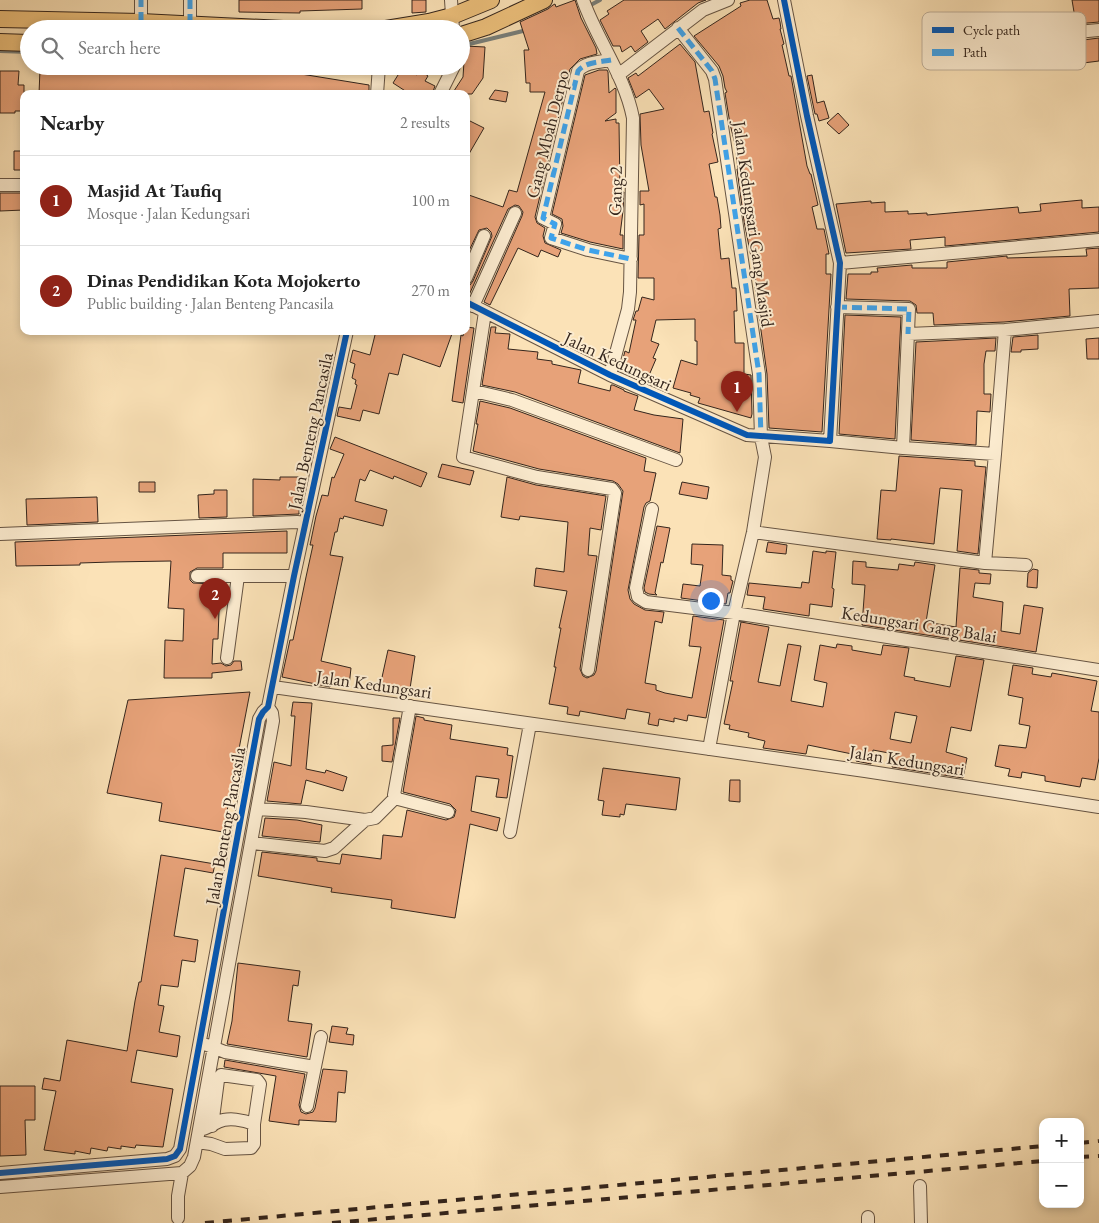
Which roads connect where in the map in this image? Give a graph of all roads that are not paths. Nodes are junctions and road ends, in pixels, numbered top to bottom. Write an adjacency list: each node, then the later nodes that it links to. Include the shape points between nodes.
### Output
1 (141, 0): 11 (street)
2 (190, 0): 12 (street)
3 (491, 0): 8 (main road)
4 (544, 0): 17 (main road)
5 (728, 0): 14 (street, via 703,10)
6 (784, 0): 32 (street)
7 (585, 6): 20 (street, Gang 2)
8 (452, 15): 13 (main road)
9 (0, 19): 10 (main road)
10 (47, 20)
11 (141, 20)
12 (190, 20)
13 (436, 20)
14 (678, 28): 23 (street); 43 (street, Jalan Kedungsari Gang Masjid, via 715,79 759,374)
15 (1099, 30): 16 (street)
16 (1086, 31)
17 (470, 33)
18 (0, 42): 19 (main road)
19 (20, 43)
20 (611, 60): 23 (street, Gang 2); 31 (street, Gang Mbah Derpo, via 586,64 578,71 544,218 555,224 551,238 588,250)
21 (378, 75): 24 (street)
22 (450, 75): 25 (street)
23 (618, 75): 31 (street, Gang 2, via 633,118)
24 (377, 90)
25 (442, 90)
26 (0, 185): 27 (street)
27 (20, 185)
28 (515, 214): 34 (street)
29 (484, 236): 33 (street)
30 (1099, 240): 32 (street)
31 (631, 258): 41 (street, Gang 2, via 628,308)
32 (840, 263): 35 (street)
33 (470, 269)
34 (470, 304): 36 (street, Jalan Kedungsari)
35 (837, 307): 39 (street, via 909,309); 44 (street)
36 (485, 312): 41 (street, Jalan Kedungsari); 42 (street)
37 (1099, 321): 38 (street)
38 (1005, 330): 39 (street); 46 (street)
39 (908, 334): 45 (street)
40 (346, 335): 49 (street, Jalan Benteng Pancasila)
41 (610, 375): 43 (street, Jalan Kedungsari, via 747,436)
42 (474, 392): 47 (street, via 512,400); 59 (street, via 463,457 537,477 614,491)
43 (761, 437): 44 (street, Jalan Kedungsari); 50 (street, via 764,463)
44 (830, 441): 45 (street, Jalan Kedungsari)
45 (903, 448): 46 (street, Jalan Kedungsari)
46 (995, 454): 52 (street)
47 (676, 460)
48 (652, 509): 57 (street, Kedungsari Gang Balai, via 636,588 638,597 646,602)
49 (305, 523): 51 (street); 56 (street, Jalan Benteng Pancasila)
50 (753, 532): 52 (street); 57 (street)
51 (0, 534)
52 (985, 563): 53 (street)
53 (1026, 565)
54 (197, 576): 55 (street)
55 (238, 576): 56 (street); 58 (street)
56 (294, 576): 61 (street, Jalan Benteng Pancasila)
57 (734, 613): 60 (street, Kedungsari Gang Balai); 65 (street)
58 (227, 658)
59 (588, 670)
60 (1099, 670)
61 (273, 687): 62 (street, Jalan Kedungsari); 63 (street, Jalan Benteng Pancasila)
62 (410, 706): 64 (street, Jalan Kedungsari); 66 (street, via 394,792)
63 (268, 707): 68 (street, Jalan Benteng Pancasila, via 273,721); 73 (street, Jalan Benteng Pancasila, via 259,719)
64 (530, 724): 65 (street, Jalan Kedungsari); 71 (street)
65 (709, 750): 67 (street, Jalan Kedungsari)
66 (396, 797): 69 (street); 70 (street, via 375,818)
67 (1099, 807)
68 (256, 809): 70 (street); 72 (street, Jalan Benteng Pancasila)
69 (448, 812)
70 (365, 820): 72 (street, via 334,848 325,851)
71 (510, 832)
72 (251, 843): 74 (street, Jalan Benteng Pancasila)
73 (225, 906): 74 (street); 76 (street, Jalan Benteng Pancasila)
74 (239, 909): 77 (street, Jalan Benteng Pancasila)
75 (321, 1037): 78 (street)
76 (200, 1044): 77 (street); 83 (street, Jalan Benteng Pancasila, via 180,1149 175,1156)
77 (214, 1047): 78 (street, via 225,1052); 82 (street, Jalan Benteng Pancasila)
78 (315, 1067): 79 (street)
79 (307, 1106)
80 (254, 1124): 81 (street, via 229,1119); 81 (street, via 260,1084 257,1080 221,1075); 82 (street, via 251,1148 224,1149)
81 (212, 1126): 82 (street)
82 (198, 1136): 84 (street, Jalan Benteng Pancasila, via 190,1166)
83 (0, 1173)
84 (182, 1173): 86 (street); 87 (street)
85 (920, 1186): 88 (street)
86 (0, 1187)
87 (178, 1218)
88 (921, 1223)

